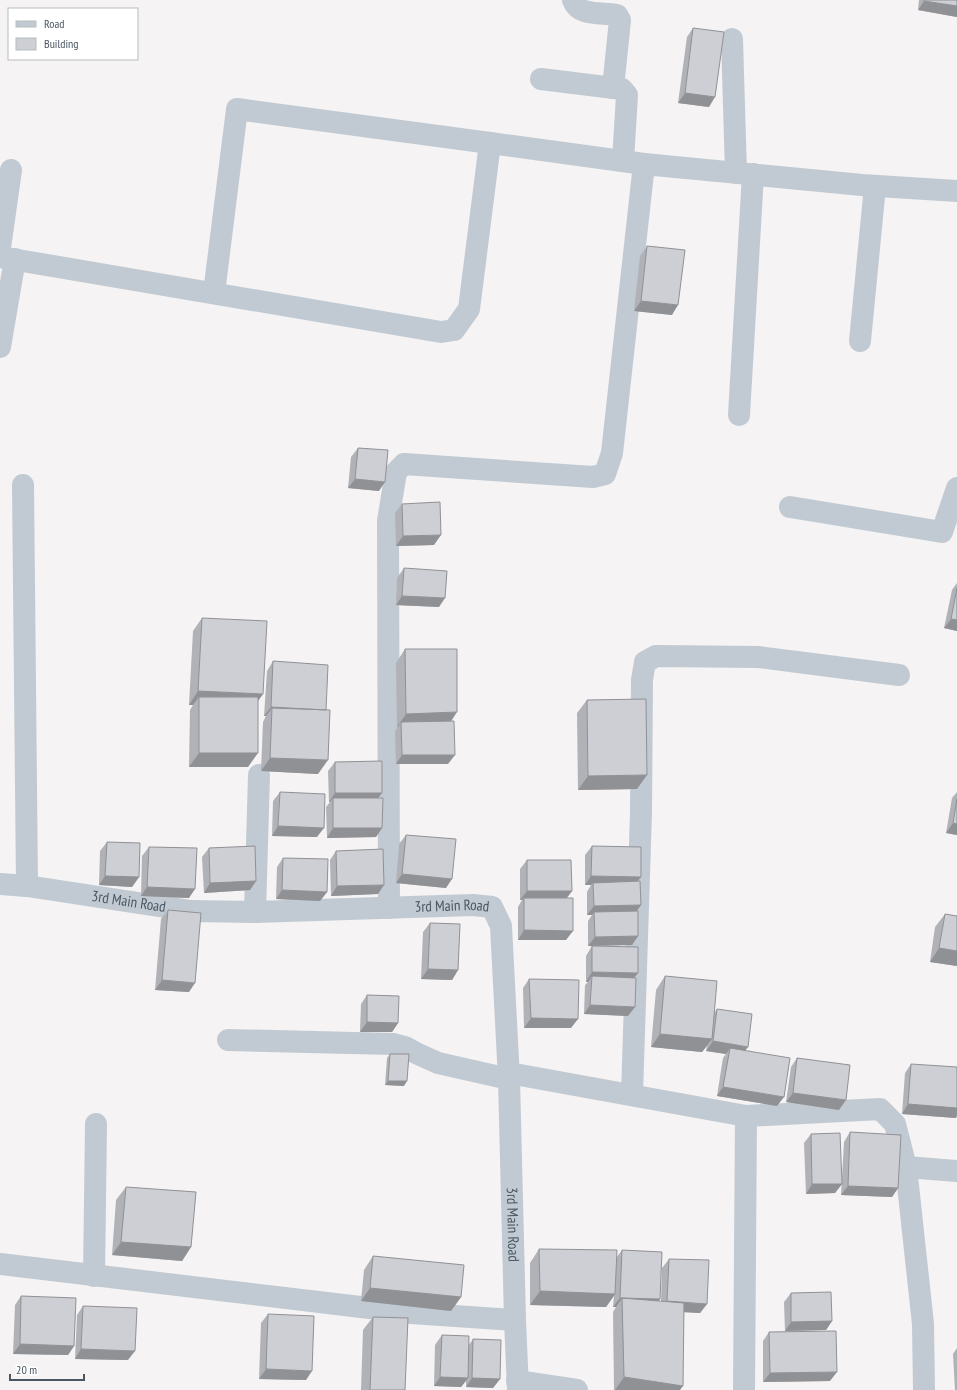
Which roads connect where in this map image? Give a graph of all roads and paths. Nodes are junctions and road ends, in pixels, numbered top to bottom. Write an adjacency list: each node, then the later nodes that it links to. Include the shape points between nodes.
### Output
1 (573, 0): 4 (street, via 579,9 585,12 617,15 620,20)
2 (732, 39): 8 (street)
3 (541, 80): 4 (street)
4 (613, 88): 6 (street, via 622,89 627,95)
5 (490, 143): 6 (street); 12 (street, via 469,309 454,330 441,332); 12 (street, via 237,109)
6 (634, 162): 8 (street); 23 (street, via 612,453 605,474 593,477 404,464 396,472 388,521)
7 (11, 170): 11 (street)
8 (745, 174): 9 (street); 15 (street)
9 (875, 186): 10 (street); 13 (street)
10 (957, 191)
11 (5, 255): 12 (street); 14 (street)
12 (214, 293)
13 (860, 341)
14 (0, 347)
15 (739, 415)
16 (24, 485): 22 (street)
17 (957, 488): 18 (street, via 942,532)
18 (790, 507)
19 (899, 674): 27 (street, via 758,657 656,656 646,662 642,680 642,812)
20 (259, 775): 24 (street)
21 (0, 884): 22 (street, 3rd Main Road)
22 (27, 886): 24 (street, 3rd Main Road, via 191,911)
23 (389, 908): 24 (street, 3rd Main Road); 26 (street, 3rd Main Road, via 473,905 492,907 501,926)
24 (255, 912)
25 (228, 1040): 26 (street, via 394,1044 438,1063)
26 (509, 1076): 27 (street); 34 (street, 3rd Main Road)
27 (632, 1095): 28 (street)
28 (746, 1116): 30 (street, via 880,1109 895,1124); 37 (street)
29 (96, 1124): 33 (street)
30 (906, 1167): 31 (street); 38 (street, via 923,1324)
31 (957, 1171)
32 (0, 1264): 33 (street)
33 (94, 1276): 34 (street, via 411,1313)
34 (515, 1320): 35 (street, 3rd Main Road)
35 (518, 1385): 36 (street)
36 (577, 1390)
37 (744, 1390)
38 (924, 1390)

